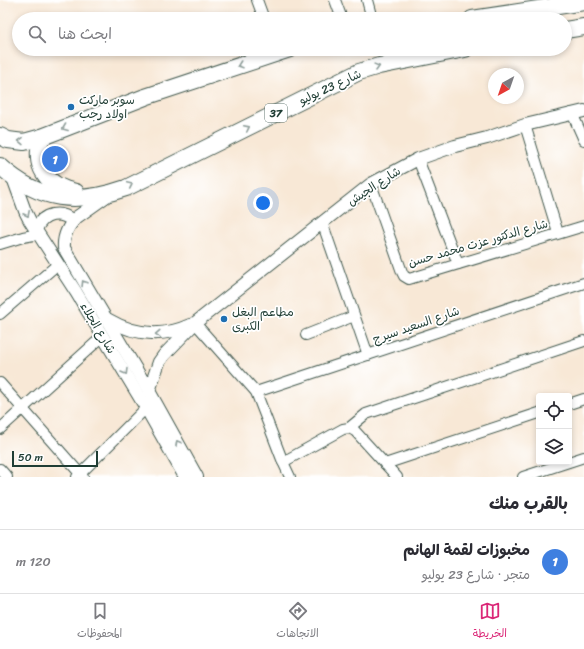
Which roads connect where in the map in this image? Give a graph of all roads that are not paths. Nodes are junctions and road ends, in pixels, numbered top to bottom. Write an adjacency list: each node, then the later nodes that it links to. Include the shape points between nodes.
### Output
1 (257, 0): 5 (street)
2 (335, 0): 6 (street)
3 (367, 0): 7 (street)
4 (584, 2): 8 (main road)
5 (261, 12)
6 (339, 12)
7 (370, 12)
8 (533, 12)
9 (584, 27): 10 (main road)
10 (572, 29)
11 (263, 56): 17 (main road, one-way to 17, via 145,97)
12 (430, 56): 23 (main road, شارع 23 يوليو / 37, one-way to 12, via 126,188 359,72)
13 (584, 111): 14 (street, شارع الجيش)
14 (572, 113): 15 (street, شارع الجيش); 18 (street)
15 (525, 125): 19 (street, شارع الجيش); 29 (street)
16 (0, 136): 17 (main road, one-way to 16, via 24,142)
17 (42, 137): 24 (main road, via 39,160 44,174 50,181 58,187)
18 (584, 140)
19 (418, 159): 22 (street, شارع الجيش); 32 (street)
20 (0, 166): 21 (main road, شارع الجلاء / 37)
21 (13, 178): 24 (main road, شارع الجلاء / 37, via 37,191 59,198); 28 (street, شارع الجلاء, one-way to 28, via 25,210)
22 (371, 184): 26 (street, شارع الجيش); 32 (street, شارع الدكتور عزت محمد حسن, via 404,276 411,279)
23 (111, 193): 24 (main road, شارع 23 يوليو / 37); 25 (street, شارع الجلاء)
24 (93, 196)
25 (73, 221): 28 (street, via 66,216 52,215 44,218); 36 (street, شارع الجلاء, one-way to 25, via 64,248 64,235)
26 (322, 222): 35 (street); 37 (street, شارع الجيش)
27 (584, 226): 29 (street, شارع الدكتور عزت محمد حسن)
28 (38, 232): 30 (street); 31 (street, شارع الجلاء)
29 (558, 233): 32 (street, شارع الدكتور عزت محمد حسن)
30 (0, 244)
31 (58, 264): 34 (street); 39 (street, شارع الجلاء)
32 (458, 264)
33 (584, 283): 41 (street, شارع السعيد سيرج)
34 (0, 314)
35 (354, 316): 38 (street); 41 (street)
36 (106, 318): 37 (street, شارع الجيش, one-way to 36, via 166,333 150,334 134,332); 45 (street, شارع الجلاء)
37 (195, 323): 43 (street); 45 (street, شارع الجيش, via 159,362)
38 (306, 335)
39 (103, 336): 45 (street, شارع الجلاء, one-way to 45); 47 (street)
40 (584, 341): 49 (street, via 366,414)
41 (368, 355): 43 (street, شارع السعيد سيرج)
42 (0, 383): 47 (street)
43 (256, 392): 52 (street)
44 (584, 399): 46 (street)
45 (150, 400): 55 (street); 57 (street, شارع الجلاء); 58 (street, شارع الجلاء, one-way to 45)
46 (572, 403)
47 (22, 408): 50 (street); 55 (street)
48 (536, 414): 53 (street)
49 (350, 428): 52 (street, via 343,429); 53 (street, via 360,435)
50 (0, 429)
51 (584, 457): 61 (street)
52 (283, 462): 59 (street)
53 (385, 464): 60 (street)
54 (0, 469): 56 (street)
55 (80, 476)
56 (7, 477)
57 (185, 477)
58 (197, 477)
59 (290, 477)
60 (397, 477)
61 (523, 477)

